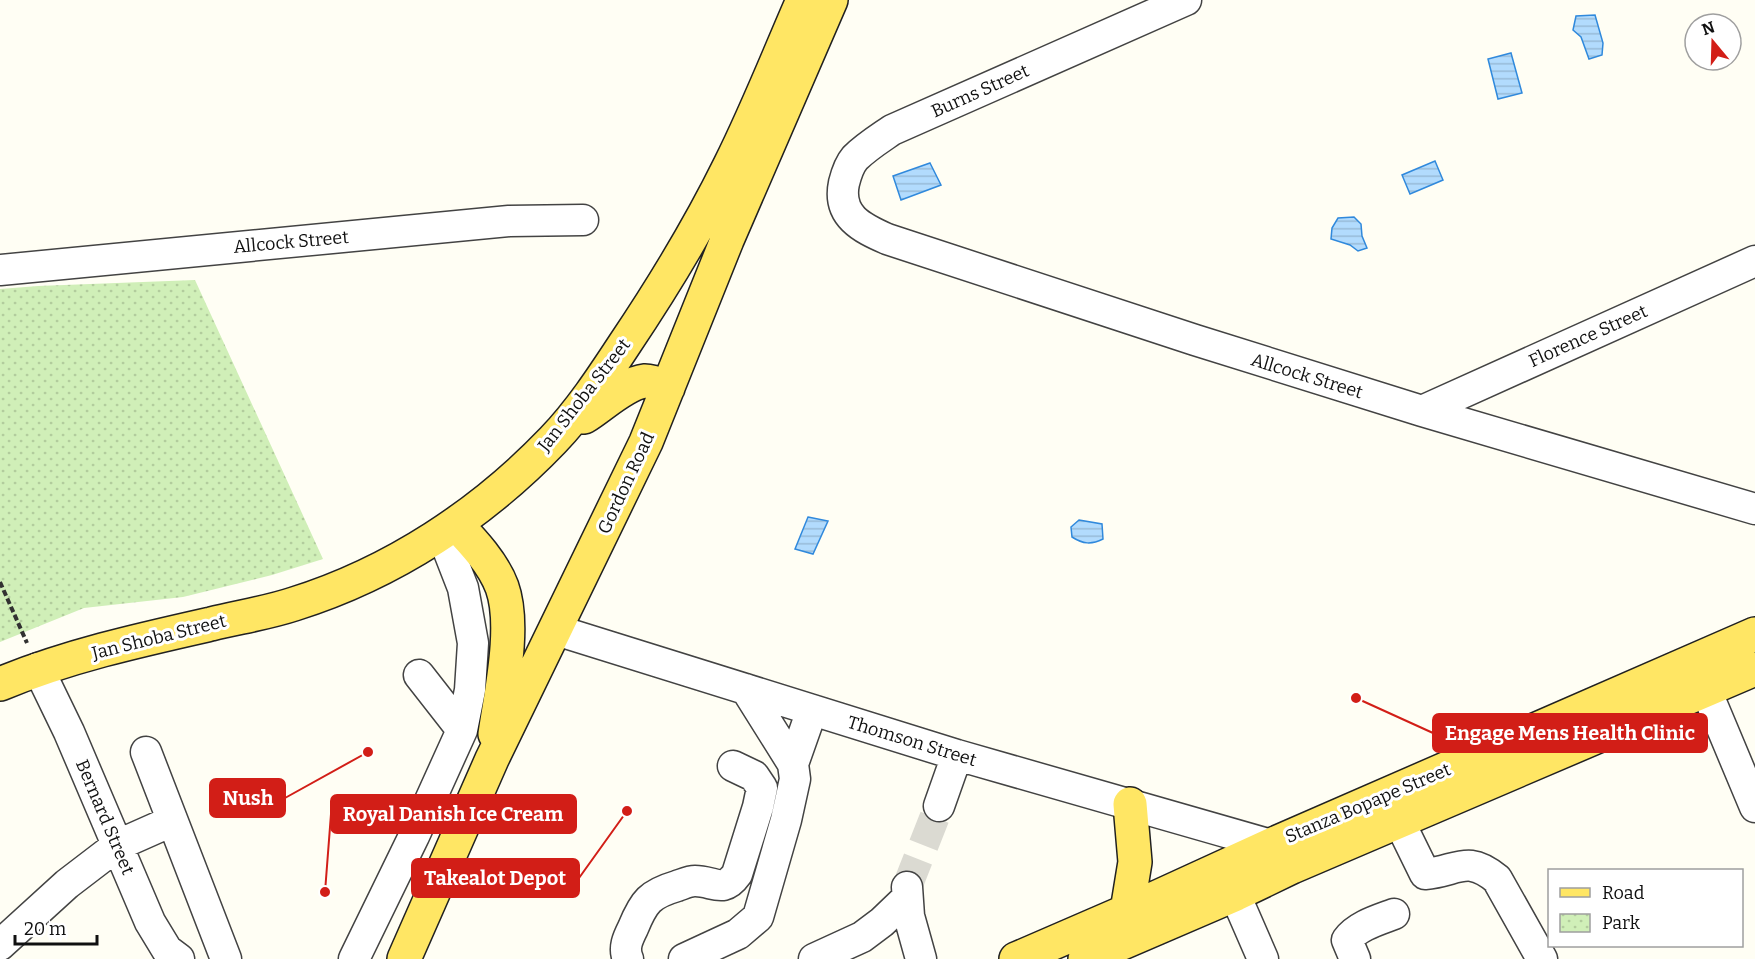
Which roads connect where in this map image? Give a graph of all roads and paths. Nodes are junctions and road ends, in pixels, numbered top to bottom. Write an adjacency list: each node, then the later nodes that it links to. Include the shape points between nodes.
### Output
1 (803, 0): 10 (main road, Jan Shoba Street, via 731,164 692,239 610,367)
2 (831, 0): 8 (main road, Gordon Road)
3 (1186, 0): 5 (street, Burns Street, via 892,130 868,146 853,160 842,196 852,219)
4 (583, 220): 7 (street, Allcock Street, via 509,221)
5 (864, 229): 9 (street, Allcock Street)
6 (1755, 261): 9 (street, Florence Street)
7 (0, 270)
8 (668, 388): 10 (main road, via 646,381 630,386); 14 (main road, Gordon Road)
9 (1422, 411): 11 (street, Allcock Street)
10 (555, 437): 12 (main road, Jan Shoba Street, via 515,477)
11 (1755, 509)
12 (449, 529): 16 (main road, Jan Shoba Street, via 375,571 293,605); 18 (street, via 473,643); 26 (main road, via 473,542 497,577 507,610 506,654)
13 (0, 582): 16 (path)
14 (556, 630): 20 (street, Thomson Street); 26 (main road, Gordon Road)
15 (1755, 634): 35 (main road, Stanza Bopape Street)
16 (38, 669): 19 (main road, Jan Shoba Street); 34 (street, Bernard Street)
17 (1755, 669): 21 (main road, Stanza Bopape Street)
18 (471, 673): 23 (street); 23 (street, via 419,675)
19 (0, 684)
20 (746, 689): 22 (street, Thomson Street); 27 (street)
21 (1706, 690): 31 (street); 33 (main road, Stanza Bopape Street)
22 (812, 710): 25 (street, Thomson Street); 27 (street)
23 (462, 730): 44 (street)
24 (146, 752): 32 (street)
25 (957, 755): 29 (street, Thomson Street); 30 (street)
26 (492, 759): 45 (main road, Gordon Road)
27 (793, 764): 38 (street, via 795,779)
28 (733, 766): 36 (street, via 754,776 762,788)
29 (1130, 804): 35 (street, Thomson Street); 39 (main road, via 1136,862)
30 (939, 806)
31 (1755, 807)
32 (172, 821): 34 (street); 43 (street)
33 (1399, 821): 37 (main road, Stanza Bopape Street, via 1292,867); 54 (street, via 1425,874 1470,864 1497,879)
34 (118, 845): 41 (street, via 67,884); 42 (street, Bernard Street, via 150,922 160,940)
35 (1271, 845): 37 (main road, Stanza Bopape Street)
36 (737, 874): 38 (street); 46 (street, via 732,881 719,886 691,881 652,896 640,910 626,943)
37 (1230, 881): 39 (main road, Stanza Bopape Street); 51 (main road, Stanza Bopape Street); 52 (street)
38 (768, 884): 47 (street, via 760,913 746,929)
39 (1127, 911): 50 (main road, Stanza Bopape Street)
40 (1394, 914): 53 (street, via 1351,935 1347,940)
41 (0, 945)
42 (179, 959)
43 (226, 959)
44 (354, 959)
45 (404, 959)
46 (628, 959)
47 (684, 959)
48 (814, 959): 49 (street, via 862,937 882,922 907,892)
49 (921, 959)
50 (1016, 959)
51 (1085, 959)
52 (1263, 959)
53 (1355, 959)
54 (1542, 959)

